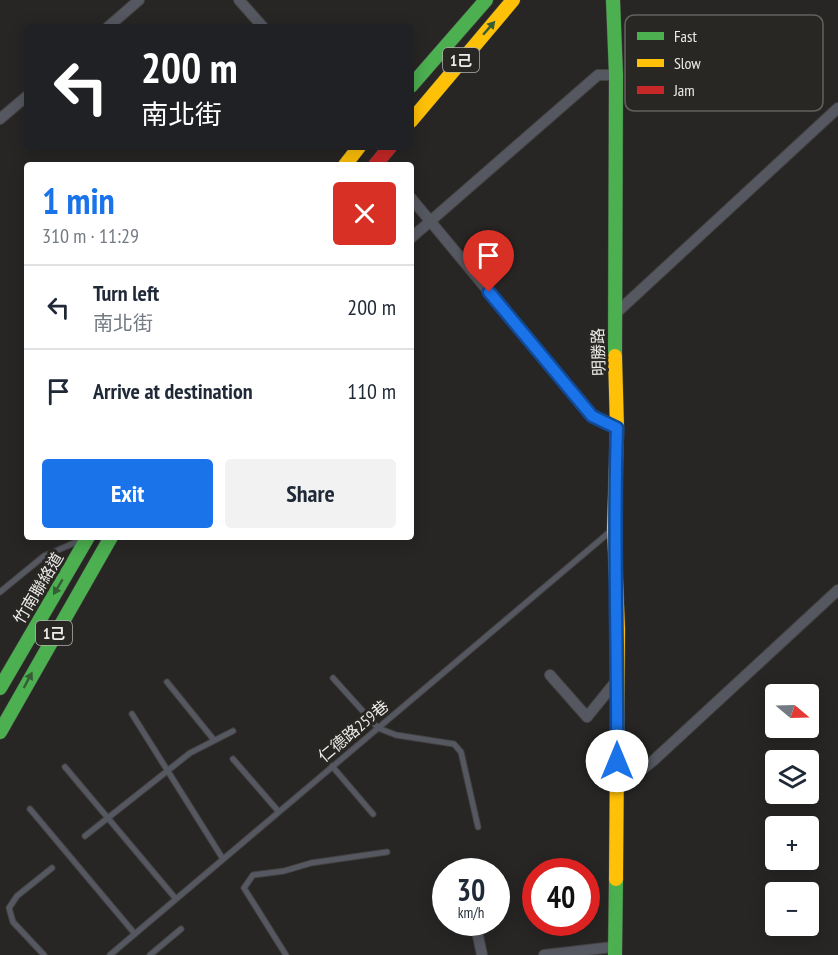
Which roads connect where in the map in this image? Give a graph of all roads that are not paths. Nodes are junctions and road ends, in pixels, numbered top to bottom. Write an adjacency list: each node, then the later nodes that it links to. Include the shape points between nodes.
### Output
1 (139, 0): 6 (street)
2 (239, 0): 7 (street)
3 (486, 0): 9 (street, 1己)
4 (513, 0): 12 (street, 1己, one-way to 4)
5 (613, 0): 8 (street, 明勝路)
6 (111, 24)
7 (260, 24)
8 (616, 75): 17 (street, via 598,75); 19 (street, 明勝路)
9 (414, 83)
10 (24, 99): 13 (street)
11 (838, 108): 19 (street)
12 (414, 117)
13 (0, 119)
14 (357, 150): 15 (street)
15 (347, 162)
16 (414, 201): 17 (street)
17 (431, 221): 18 (street); 20 (street, via 592,416)
18 (414, 235)
19 (614, 315): 20 (street, 明勝路)
20 (617, 428): 21 (street, 明勝路)
21 (614, 528): 29 (street, 明勝路); 33 (lane, 仁德路259巷)
22 (81, 540): 26 (lane, via 44,556)
23 (86, 540): 31 (street, 竹南聯絡道 / 1己, one-way to 31)
24 (107, 543): 35 (street, 1己, one-way to 24)
25 (838, 590): 41 (street, via 654,760 634,776)
26 (0, 592)
27 (550, 675): 29 (street, via 587,717)
28 (333, 678): 33 (lane)
29 (618, 680): 41 (street, 明勝路)
30 (167, 682): 36 (lane)
31 (0, 688)
32 (132, 714): 40 (lane)
33 (378, 728): 39 (lane, 仁德路259巷); 46 (lane, via 396,735 454,744 460,753)
34 (233, 731): 36 (lane)
35 (0, 732)
36 (214, 740): 40 (lane)
37 (234, 759): 43 (lane)
38 (65, 766): 45 (lane)
39 (332, 766): 43 (lane, 仁德路259巷); 44 (lane)
40 (169, 770): 45 (lane); 49 (lane)
41 (617, 781): 55 (street, 明勝路)
42 (30, 809): 53 (lane)
43 (279, 812): 49 (lane, 仁德路259巷)
44 (373, 814)
45 (109, 818): 47 (lane); 51 (lane)
46 (478, 827)
47 (86, 836)
48 (387, 852): 59 (lane, via 253,875 244,888)
49 (222, 859): 51 (lane, 仁德路259巷)
50 (52, 868): 56 (lane, via 17,896 9,908 13,922)
51 (176, 899): 53 (lane, 仁德路259巷)
52 (181, 928): 58 (lane)
53 (135, 934): 57 (lane, 仁德路259巷)
54 (478, 936): 60 (street)
55 (614, 951): 61 (street)
56 (44, 955)
57 (110, 955)
58 (150, 955)
59 (286, 955)
60 (482, 955)
61 (544, 955)

